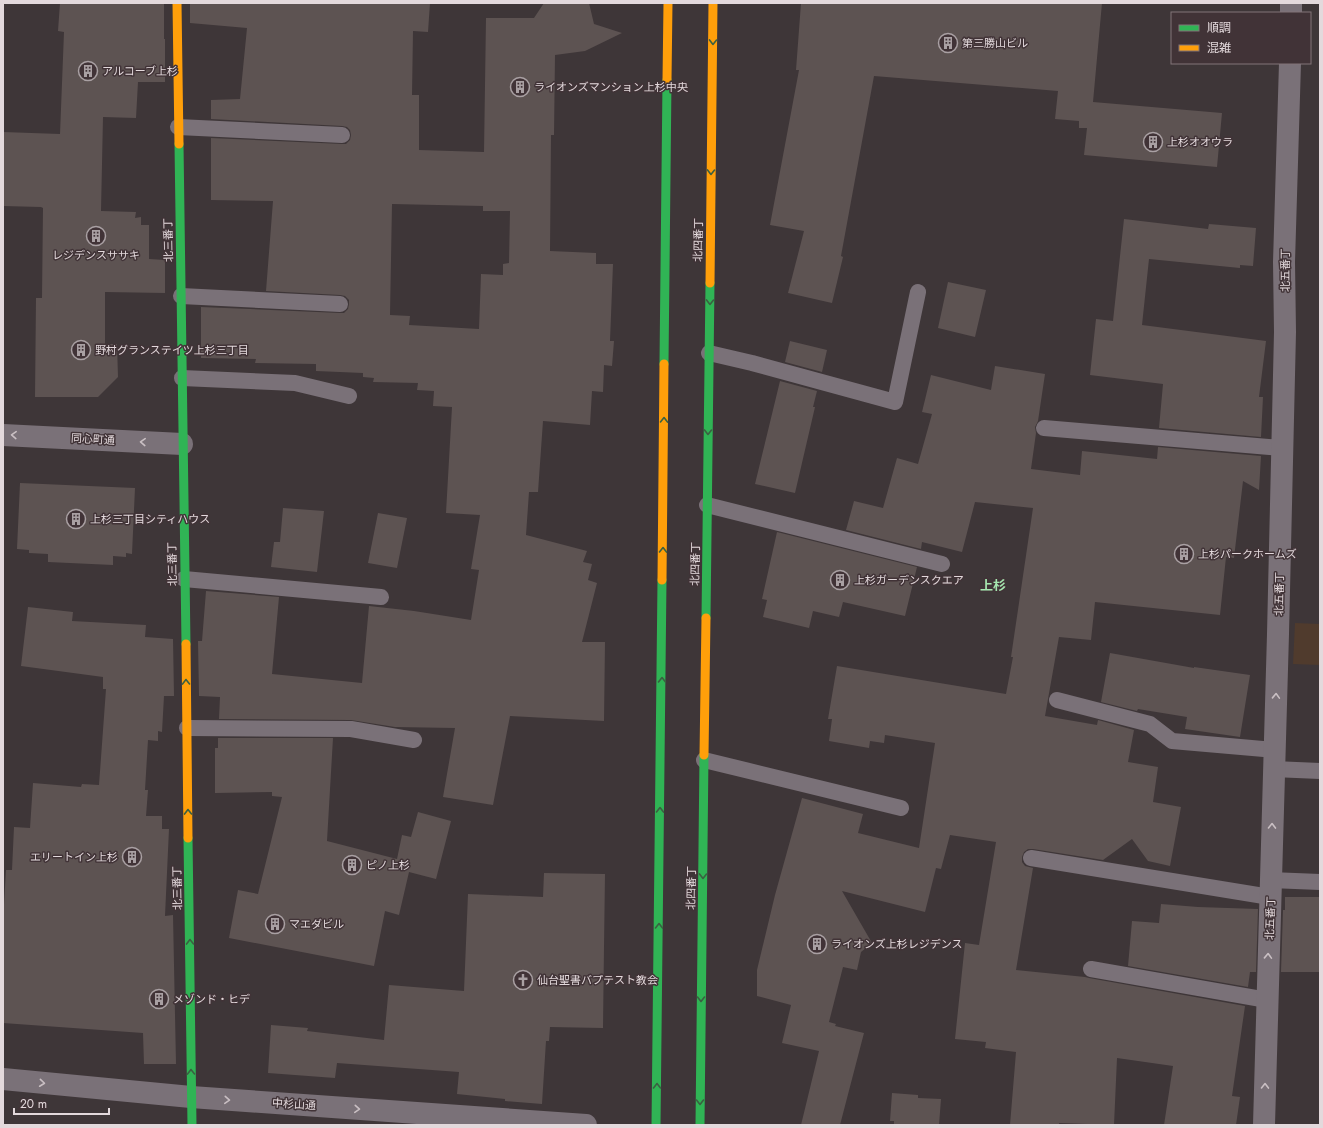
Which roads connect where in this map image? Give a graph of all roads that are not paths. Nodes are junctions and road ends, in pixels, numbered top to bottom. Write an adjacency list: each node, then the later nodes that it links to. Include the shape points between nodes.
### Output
1 (177, 3): 5 (street, 北三番丁)
2 (668, 3): 37 (street, one-way to 2)
3 (713, 3): 10 (street, 北四番丁, one-way to 10)
4 (1290, 64): 16 (street, 北五番丁)
5 (178, 127): 6 (lane); 8 (street, 北三番丁)
6 (342, 135)
7 (918, 292): 10 (lane, via 894,402)
8 (181, 296): 9 (lane); 11 (street, 北三番丁)
9 (340, 304)
10 (709, 353): 17 (street, 北四番丁, one-way to 17)
11 (182, 378): 12 (lane, via 295,383); 15 (street, 北三番丁)
12 (349, 396)
13 (1044, 428): 16 (lane)
14 (3, 435): 15 (street, 同心町通, one-way to 14)
15 (182, 444): 19 (street, 北三番丁)
16 (1282, 448): 24 (street, 北五番丁, one-way to 16)
17 (707, 505): 18 (lane); 25 (street, 北四番丁)
18 (942, 564)
19 (184, 579): 20 (lane); 22 (street, 北三番丁, one-way to 19)
20 (381, 597)
21 (1057, 700): 24 (lane, via 1150,724 1172,741)
22 (187, 728): 23 (lane, via 351,729); 34 (street, 北三番丁, one-way to 22)
23 (414, 740)
24 (1274, 759): 26 (lane); 30 (street, 北五番丁, one-way to 24)
25 (704, 760): 27 (lane); 38 (street, 北四番丁, one-way to 38)
26 (1320, 772)
27 (901, 808)
28 (1031, 858): 30 (lane)
29 (1320, 882): 30 (lane)
30 (1270, 888): 32 (street, 北五番丁, one-way to 30)
31 (1091, 969): 32 (lane)
32 (1267, 1000): 39 (street, 北五番丁, one-way to 32)
33 (3, 1079): 34 (street, 中杉山通, one-way to 34)
34 (191, 1097): 35 (street, 北三番丁); 36 (street, 中杉山通, one-way to 36)
35 (192, 1125)
36 (586, 1125)
37 (656, 1125)
38 (700, 1125)
39 (1264, 1125)

